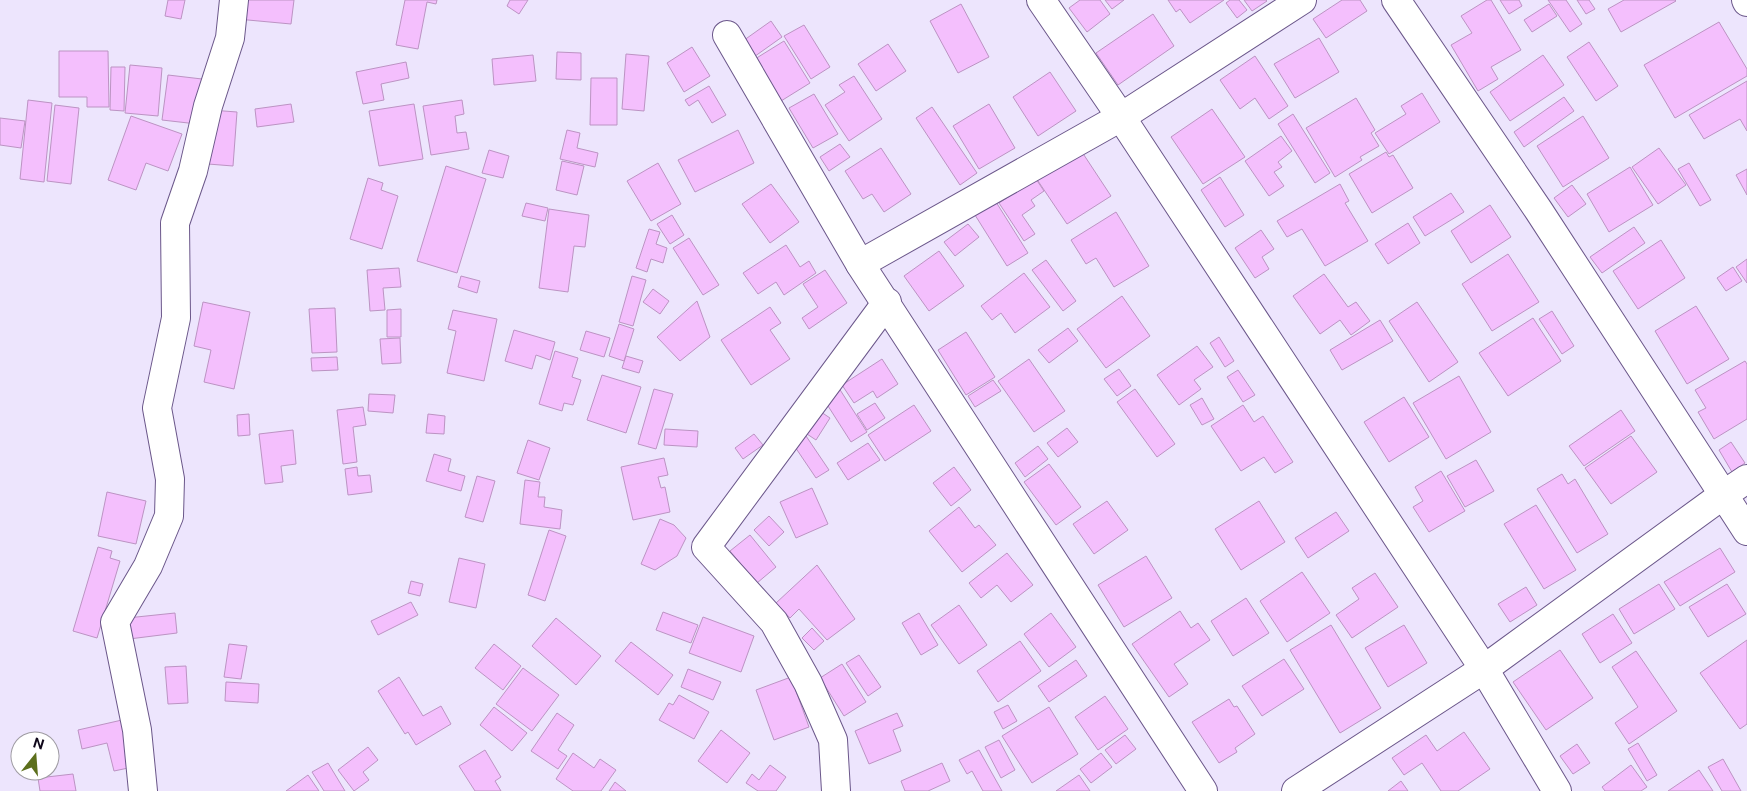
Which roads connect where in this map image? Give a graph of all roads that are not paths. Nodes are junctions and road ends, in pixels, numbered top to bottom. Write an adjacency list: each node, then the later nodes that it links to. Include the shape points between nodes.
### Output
1 (234, 0): 13 (street, via 230,38 175,223 176,318 157,408 170,479 169,516 148,566 115,622 137,730)
2 (1041, 0): 6 (street)
3 (1302, 0): 6 (street)
4 (1396, 0): 10 (street, via 1539,211)
5 (727, 36): 7 (street)
6 (1121, 117): 7 (street); 12 (street)
7 (860, 264): 8 (street)
8 (887, 302): 14 (street, via 706,547 774,622 808,683 833,740); 15 (street)
9 (1747, 479): 10 (street)
10 (1723, 495): 11 (street); 12 (street)
11 (1747, 531)
12 (1484, 669): 16 (street); 17 (street)
13 (143, 791)
14 (836, 791)
15 (1203, 791)
16 (1296, 791)
17 (1556, 791)

